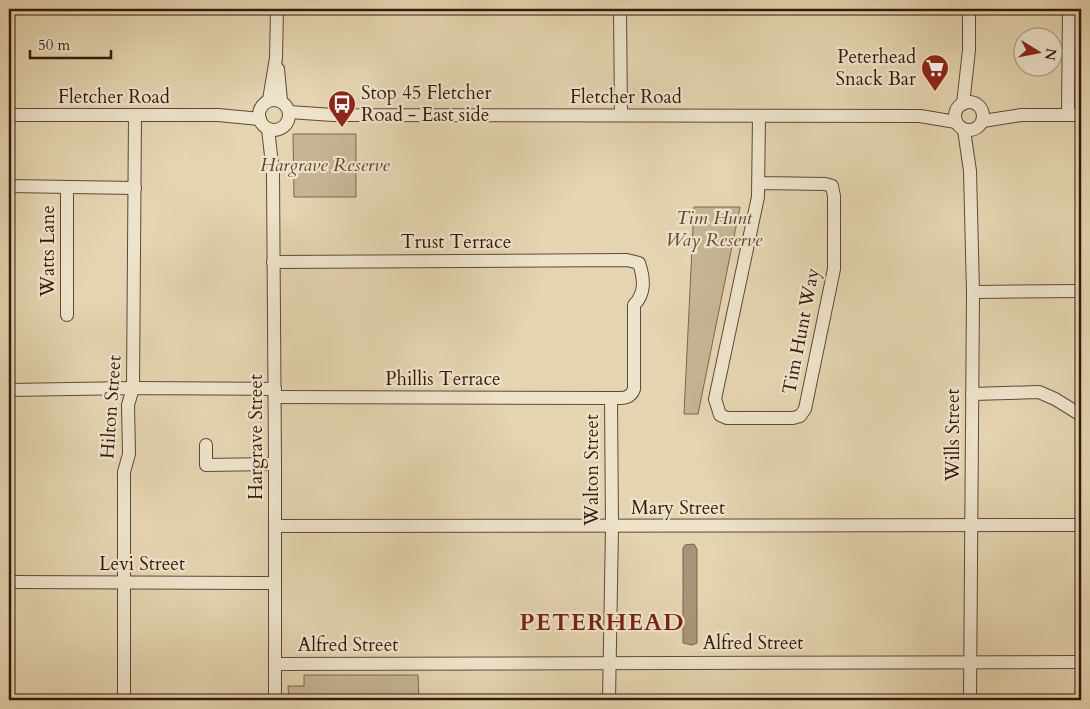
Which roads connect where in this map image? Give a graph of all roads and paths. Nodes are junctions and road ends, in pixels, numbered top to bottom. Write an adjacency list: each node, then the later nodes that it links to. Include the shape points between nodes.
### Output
1 (277, 9): 5 (street, via 276,58 281,83)
2 (620, 9): 8 (street)
3 (969, 9): 11 (street, Wills Street)
4 (1069, 9): 9 (street)
5 (268, 107): 7 (street, Fletcher Road, via 218,115); 12 (street, via 263,125); 12 (street, via 288,107)
6 (9, 115): 7 (street, Fletcher Road)
7 (135, 115): 16 (street, Hilton Street)
8 (621, 115): 10 (street, Fletcher Road); 12 (street, Fletcher Road, via 333,115)
9 (1075, 115): 11 (street, Fletcher Road)
10 (759, 116): 11 (street, Fletcher Road); 13 (street, Tim Hunt Way)
11 (969, 116): 20 (street, Wills Street)
12 (281, 124): 17 (street, Hargrave Street, via 273,173)
13 (759, 183): 13 (street, Tim Hunt Way, via 824,184 832,186 834,196 834,269 805,409 794,418 727,418 720,415 715,399)
14 (9, 186): 15 (street)
15 (67, 188): 16 (street); 21 (street, Watts Lane)
16 (135, 188): 22 (street, Hilton Street)
17 (274, 262): 18 (street, Trust Terrace, via 627,260); 24 (street, Hargrave Street)
18 (639, 263): 26 (street, Walton Street, via 644,277 640,298 634,305 634,389 628,398)
19 (1081, 291): 20 (street)
20 (972, 292): 25 (street, Wills Street)
21 (67, 315)
22 (133, 388): 23 (street, Phillis Terrace); 24 (street, Phillis Terrace); 35 (street, Hilton Street, via 128,405 129,454 124,472)
23 (9, 390)
24 (275, 393): 26 (street, Phillis Terrace); 29 (street, Hargrave Street)
25 (972, 394): 27 (street, via 1040,392); 32 (street, Wills Street)
26 (611, 398): 33 (street, Walton Street)
27 (1081, 415)
28 (206, 445): 29 (street, via 206,465)
29 (275, 464): 31 (street, Hargrave Street)
30 (1081, 525): 32 (street, Mary Street)
31 (275, 526): 33 (street, Mary Street); 36 (street, Hargrave Street)
32 (971, 526): 33 (street, Mary Street); 37 (street, Wills Street)
33 (612, 527): 39 (street, Walton Street)
34 (9, 582): 35 (street, Levi Street)
35 (124, 582): 36 (street, Levi Street); 41 (street, Hilton Street)
36 (275, 583): 40 (street, Hargrave Street)
37 (969, 661): 38 (street, Alfred Street); 39 (street, Alfred Street); 44 (street, Wills Street)
38 (1081, 662)
39 (609, 663): 40 (street, Alfred Street); 43 (street, Walton Street)
40 (275, 664): 42 (street, Hargrave Street)
41 (124, 700)
42 (275, 700)
43 (608, 700)
44 (970, 700)

